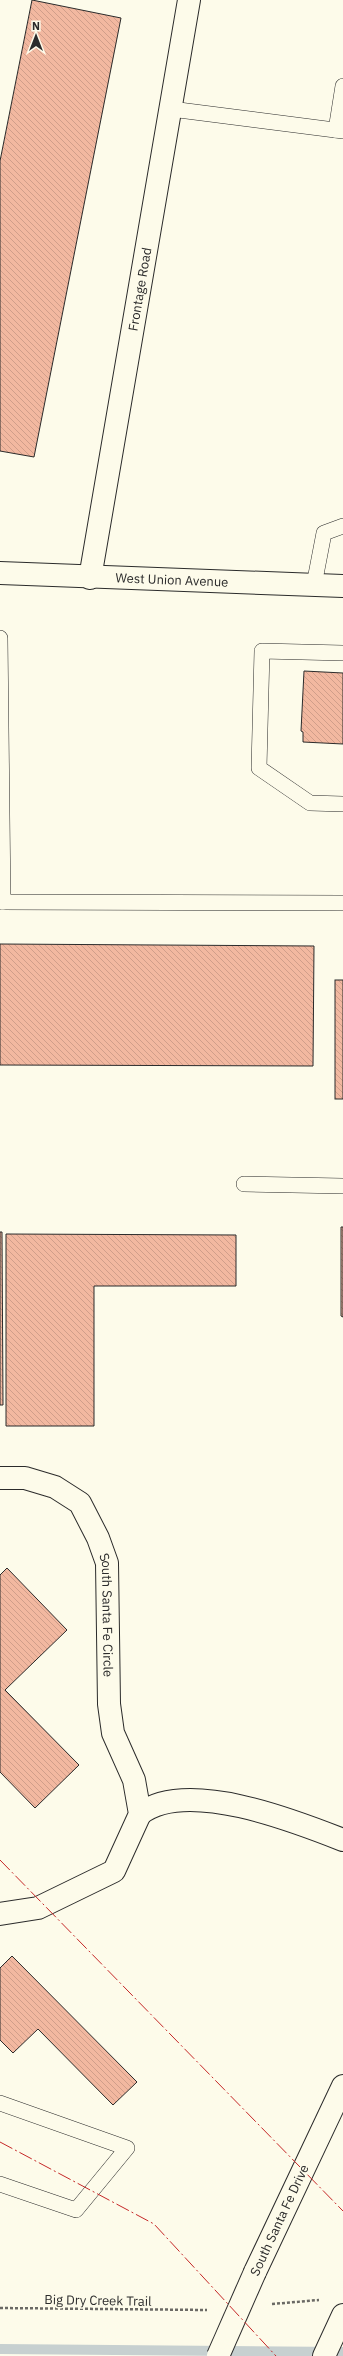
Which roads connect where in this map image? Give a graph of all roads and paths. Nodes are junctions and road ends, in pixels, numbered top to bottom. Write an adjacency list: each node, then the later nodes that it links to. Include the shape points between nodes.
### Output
1 (189, 0): 3 (main road, Frontage Road)
2 (343, 86): 4 (lane)
3 (171, 109): 4 (lane); 7 (main road, Frontage Road)
4 (340, 131)
5 (343, 526): 8 (lane, via 324,533)
6 (0, 573): 7 (main road, West Union Avenue)
7 (90, 578): 8 (main road, West Union Avenue)
8 (314, 585): 9 (main road, West Union Avenue)
9 (343, 586)
10 (0, 638): 13 (lane)
11 (343, 653): 12 (lane, via 262,650 259,768 310,803)
12 (343, 804)
13 (2, 902): 14 (lane)
14 (343, 903)
15 (244, 1184): 16 (lane)
16 (343, 1186)
17 (0, 1478): 18 (main road, South Santa Fe Circle, via 25,1478 55,1487 80,1503 98,1538 107,1563 108,1704 113,1733 134,1780)
18 (140, 1814): 19 (main road, via 149,1807 177,1801 209,1801 267,1813); 20 (main road, via 114,1871 38,1908)
19 (343, 1840)
20 (0, 1914)
21 (343, 2086): 27 (main road, South Santa Fe Drive, bridge)
22 (0, 2104): 23 (lane, via 127,2148 76,2210)
23 (0, 2184)
24 (0, 2308): 25 (path, Big Dry Creek Trail)
25 (195, 2311)
26 (343, 2316): 28 (main road)
27 (218, 2356)
28 (324, 2356)

